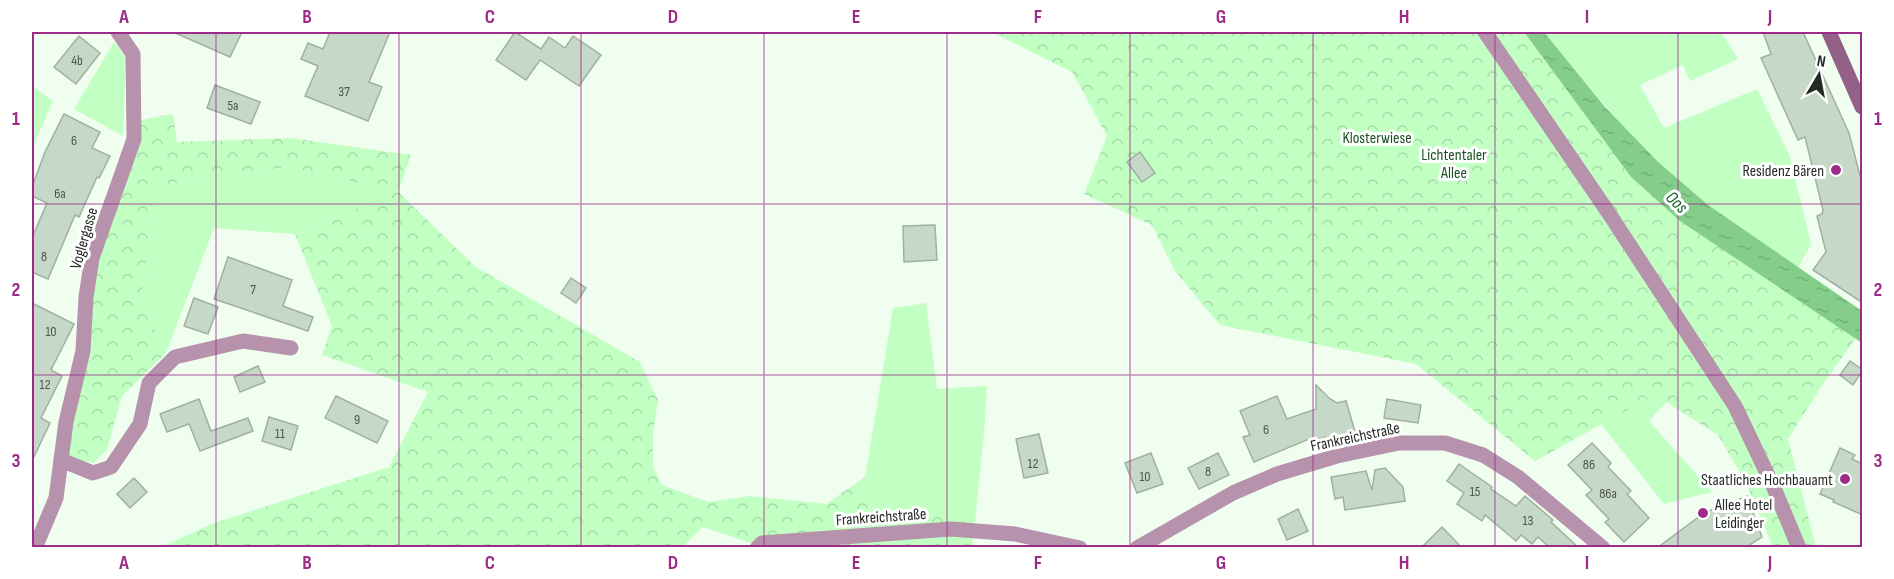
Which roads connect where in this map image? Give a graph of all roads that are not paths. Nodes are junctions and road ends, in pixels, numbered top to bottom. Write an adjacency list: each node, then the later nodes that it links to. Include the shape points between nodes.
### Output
1 (118, 32): 6 (street, Voglergasse, via 133,54 134,139 93,258 83,351)
2 (1485, 32): 12 (street, via 1735,406)
3 (1832, 33): 4 (main road)
4 (1863, 107)
5 (291, 348): 6 (street, via 243,341 175,357 149,383 140,424 111,466 93,473)
6 (61, 460): 7 (street, Voglergasse, via 56,498)
7 (35, 548)
8 (757, 548): 9 (street, Frankreichstraße, via 762,543 951,529 1015,534)
9 (1080, 548)
10 (1137, 548): 11 (street, Frankreichstraße, via 1233,493 1277,474 1398,443 1444,443 1483,455 1518,477)
11 (1603, 548)
12 (1799, 548)

